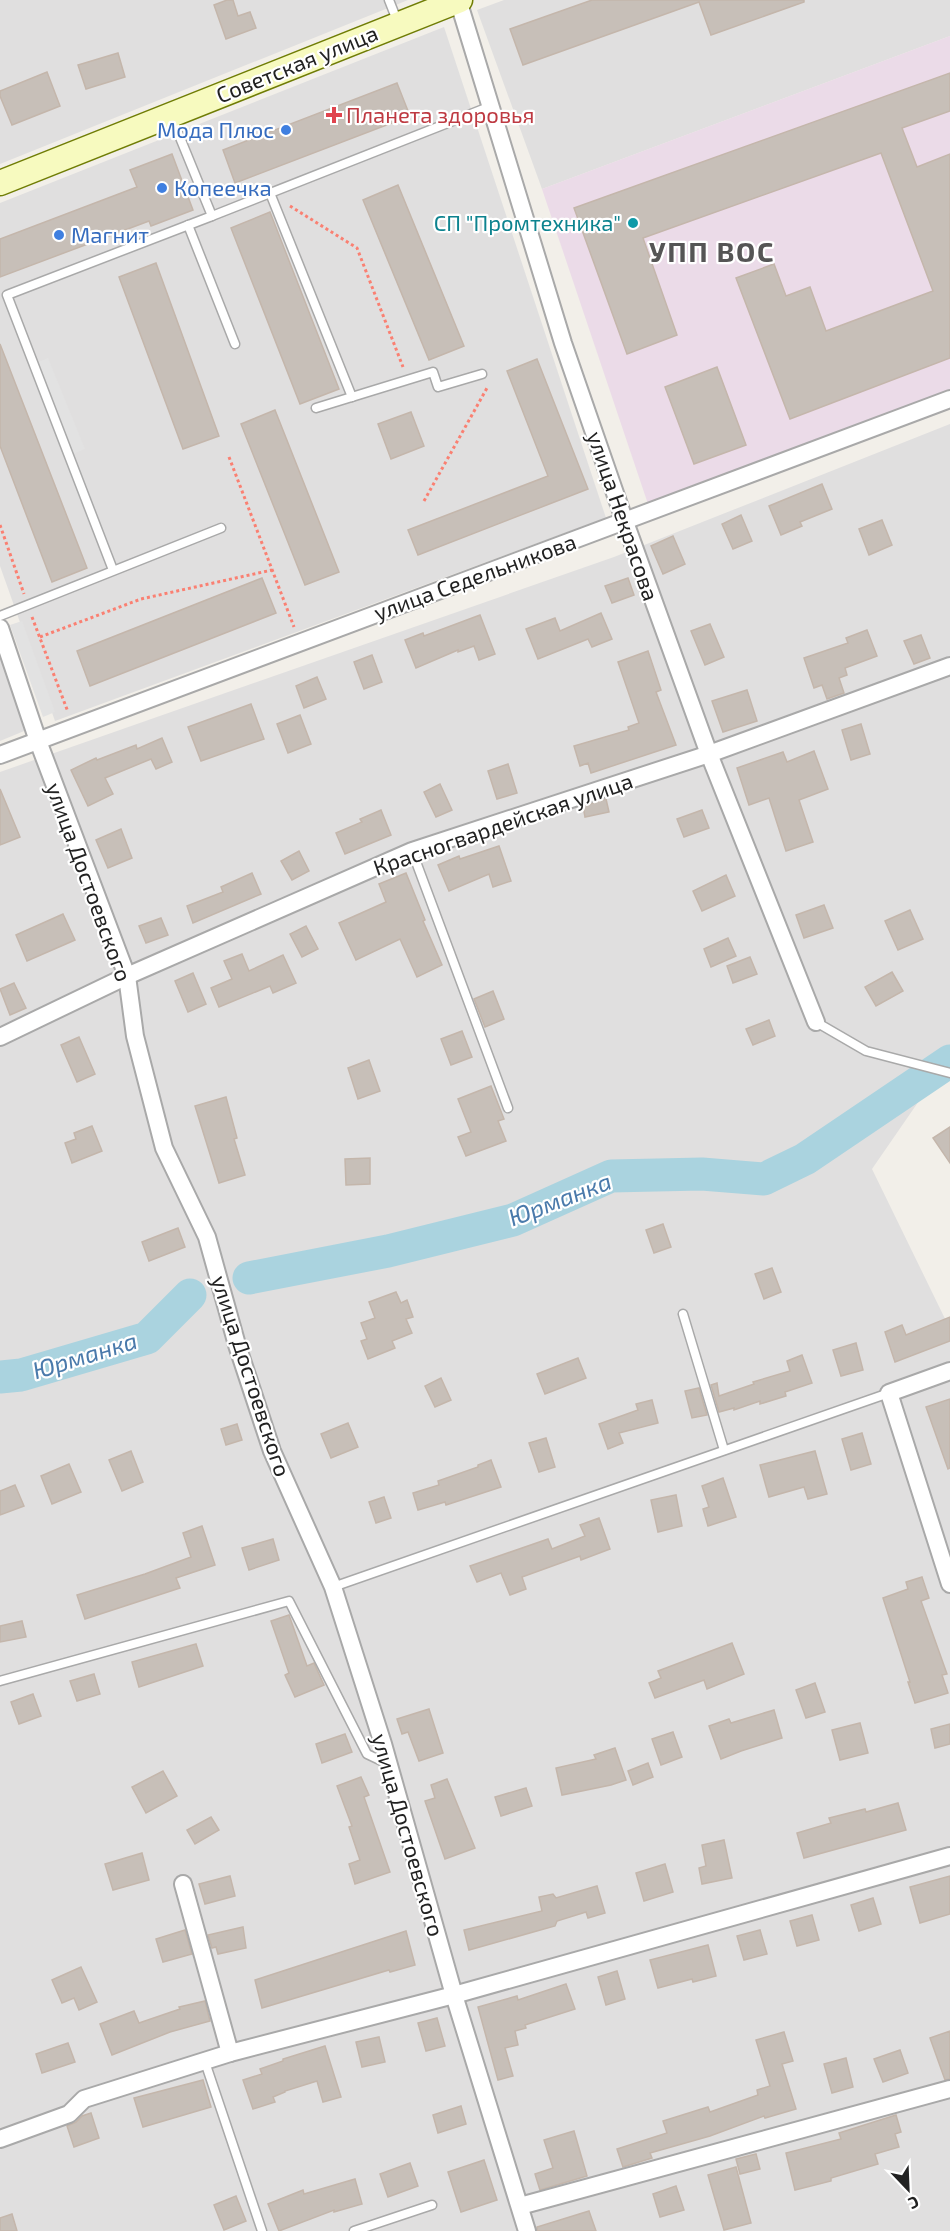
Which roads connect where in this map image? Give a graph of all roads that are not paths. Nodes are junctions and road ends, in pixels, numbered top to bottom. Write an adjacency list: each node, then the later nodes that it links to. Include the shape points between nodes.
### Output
1 (389, 0): 3 (lane)
2 (459, 0): 3 (main road, Советская улица); 4 (street, улица Некрасова)
3 (398, 24): 5 (main road, Советская улица)
4 (491, 105): 7 (lane); 16 (street, улица Некрасова, via 563,343)
5 (171, 115): 6 (main road, Советская улица); 8 (lane)
6 (0, 183)
7 (270, 194): 8 (lane); 13 (lane)
8 (212, 216): 9 (lane)
9 (188, 225): 10 (lane); 11 (lane)
10 (3, 296): 18 (lane)
11 (235, 345)
12 (482, 374): 13 (lane, via 438,387 433,372)
13 (352, 397): 15 (lane)
14 (950, 399): 16 (street, улица Седельникова)
15 (316, 408)
16 (625, 522): 22 (street, улица Седельникова); 23 (street, улица Некрасова)
17 (221, 528): 18 (lane)
18 (113, 570): 19 (lane)
19 (0, 616)
20 (0, 628): 22 (street, улица Достоевского)
21 (950, 666): 23 (street, Красногвардейская улица)
22 (38, 741): 24 (street, улица Седельникова); 26 (street, улица Достоевского)
23 (709, 754): 25 (street, Красногвардейская улица); 27 (street, улица Некрасова)
24 (0, 755)
25 (412, 851): 26 (street, Красногвардейская улица); 30 (lane)
26 (126, 976): 28 (street, Красногвардейская улица); 36 (street, улица Достоевского, via 135,1036 164,1148 207,1237 272,1451)
27 (816, 1022): 29 (lane, via 867,1051)
28 (0, 1037)
29 (950, 1073)
30 (508, 1108)
31 (683, 1314): 34 (lane)
32 (950, 1371): 33 (street)
33 (889, 1393): 34 (lane); 35 (street)
34 (724, 1450): 36 (lane)
35 (950, 1584)
36 (333, 1587): 38 (street, улица Достоевского)
37 (0, 1681): 38 (lane, via 289,1601 367,1754)
38 (389, 1764): 41 (street, улица Достоевского)
39 (950, 1856): 41 (street)
40 (183, 1884): 42 (street)
41 (454, 1995): 42 (street); 47 (street, улица Достоевского)
42 (230, 2053): 43 (street)
43 (205, 2062): 45 (street, via 84,2099 69,2114); 48 (lane)
44 (950, 2089): 47 (street)
45 (0, 2139)
46 (432, 2205): 49 (lane)
47 (520, 2206): 50 (street, улица Достоевского)
48 (262, 2231)
49 (354, 2231)
50 (527, 2231)

